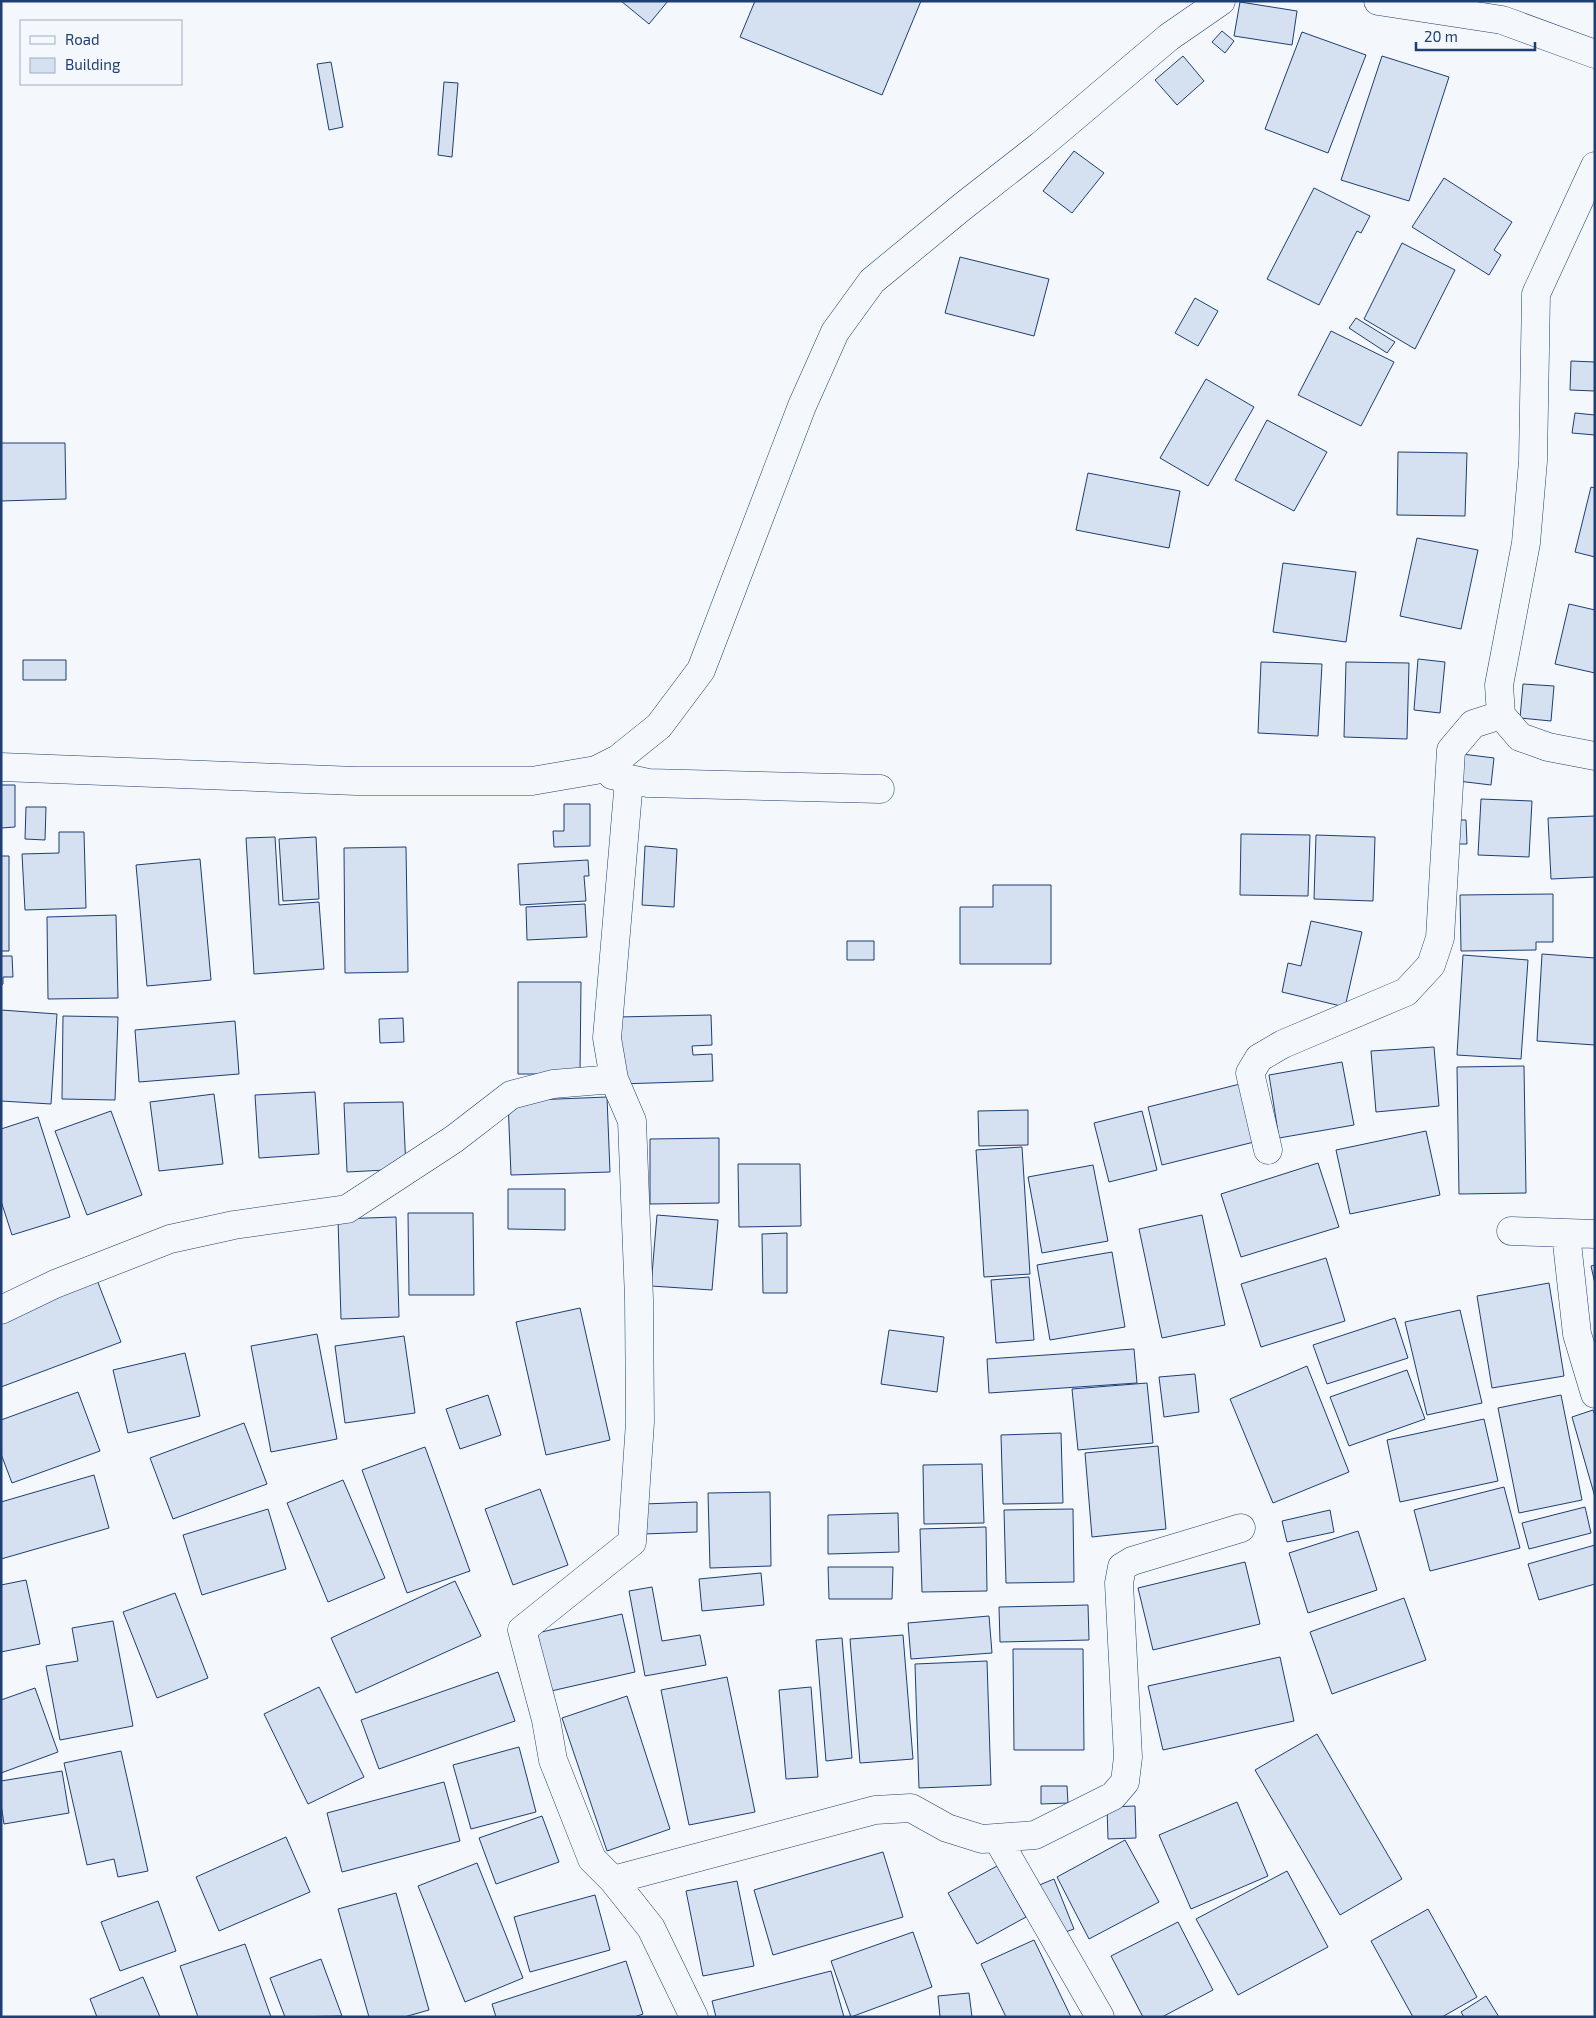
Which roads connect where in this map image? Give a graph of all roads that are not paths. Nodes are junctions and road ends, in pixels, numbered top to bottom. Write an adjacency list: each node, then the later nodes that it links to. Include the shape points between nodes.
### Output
1 (1221, 1): 8 (street, via 1169,37 872,281 835,332 802,406 701,670 659,726 618,759)
2 (1378, 1): 3 (street, via 1502,20)
3 (1595, 54)
4 (1595, 166): 5 (street, via 1536,294 1529,516 1499,685)
5 (1501, 715): 6 (street, via 1520,737 1548,747); 12 (street, via 1473,724 1451,750 1440,938 1431,965 1406,992 1283,1044 1259,1058 1250,1073)
6 (1595, 756)
7 (1, 767): 8 (street, via 366,781 532,781)
8 (596, 770): 9 (street)
9 (629, 780): 10 (street); 11 (street, via 607,1038)
10 (880, 789)
11 (614, 1079): 16 (street, via 553,1084 511,1095 454,1139 347,1209 234,1225 170,1239 56,1284); 20 (street, via 632,1121 638,1269 640,1422 632,1542 522,1630 553,1760 592,1859)
12 (1268, 1150)
13 (1511, 1232): 14 (street)
14 (1566, 1234): 15 (street); 17 (street, via 1577,1334)
15 (1595, 1234)
16 (1, 1310)
17 (1595, 1394)
18 (1241, 1528): 19 (street, via 1132,1561 1122,1567 1118,1582 1128,1757 1125,1782 1113,1796 1035,1835)
19 (997, 1838): 20 (street, via 982,1840 947,1828 911,1808 875,1810); 22 (street)
20 (613, 1880): 21 (street, via 651,1928)
21 (694, 2017)
22 (1100, 2017)

